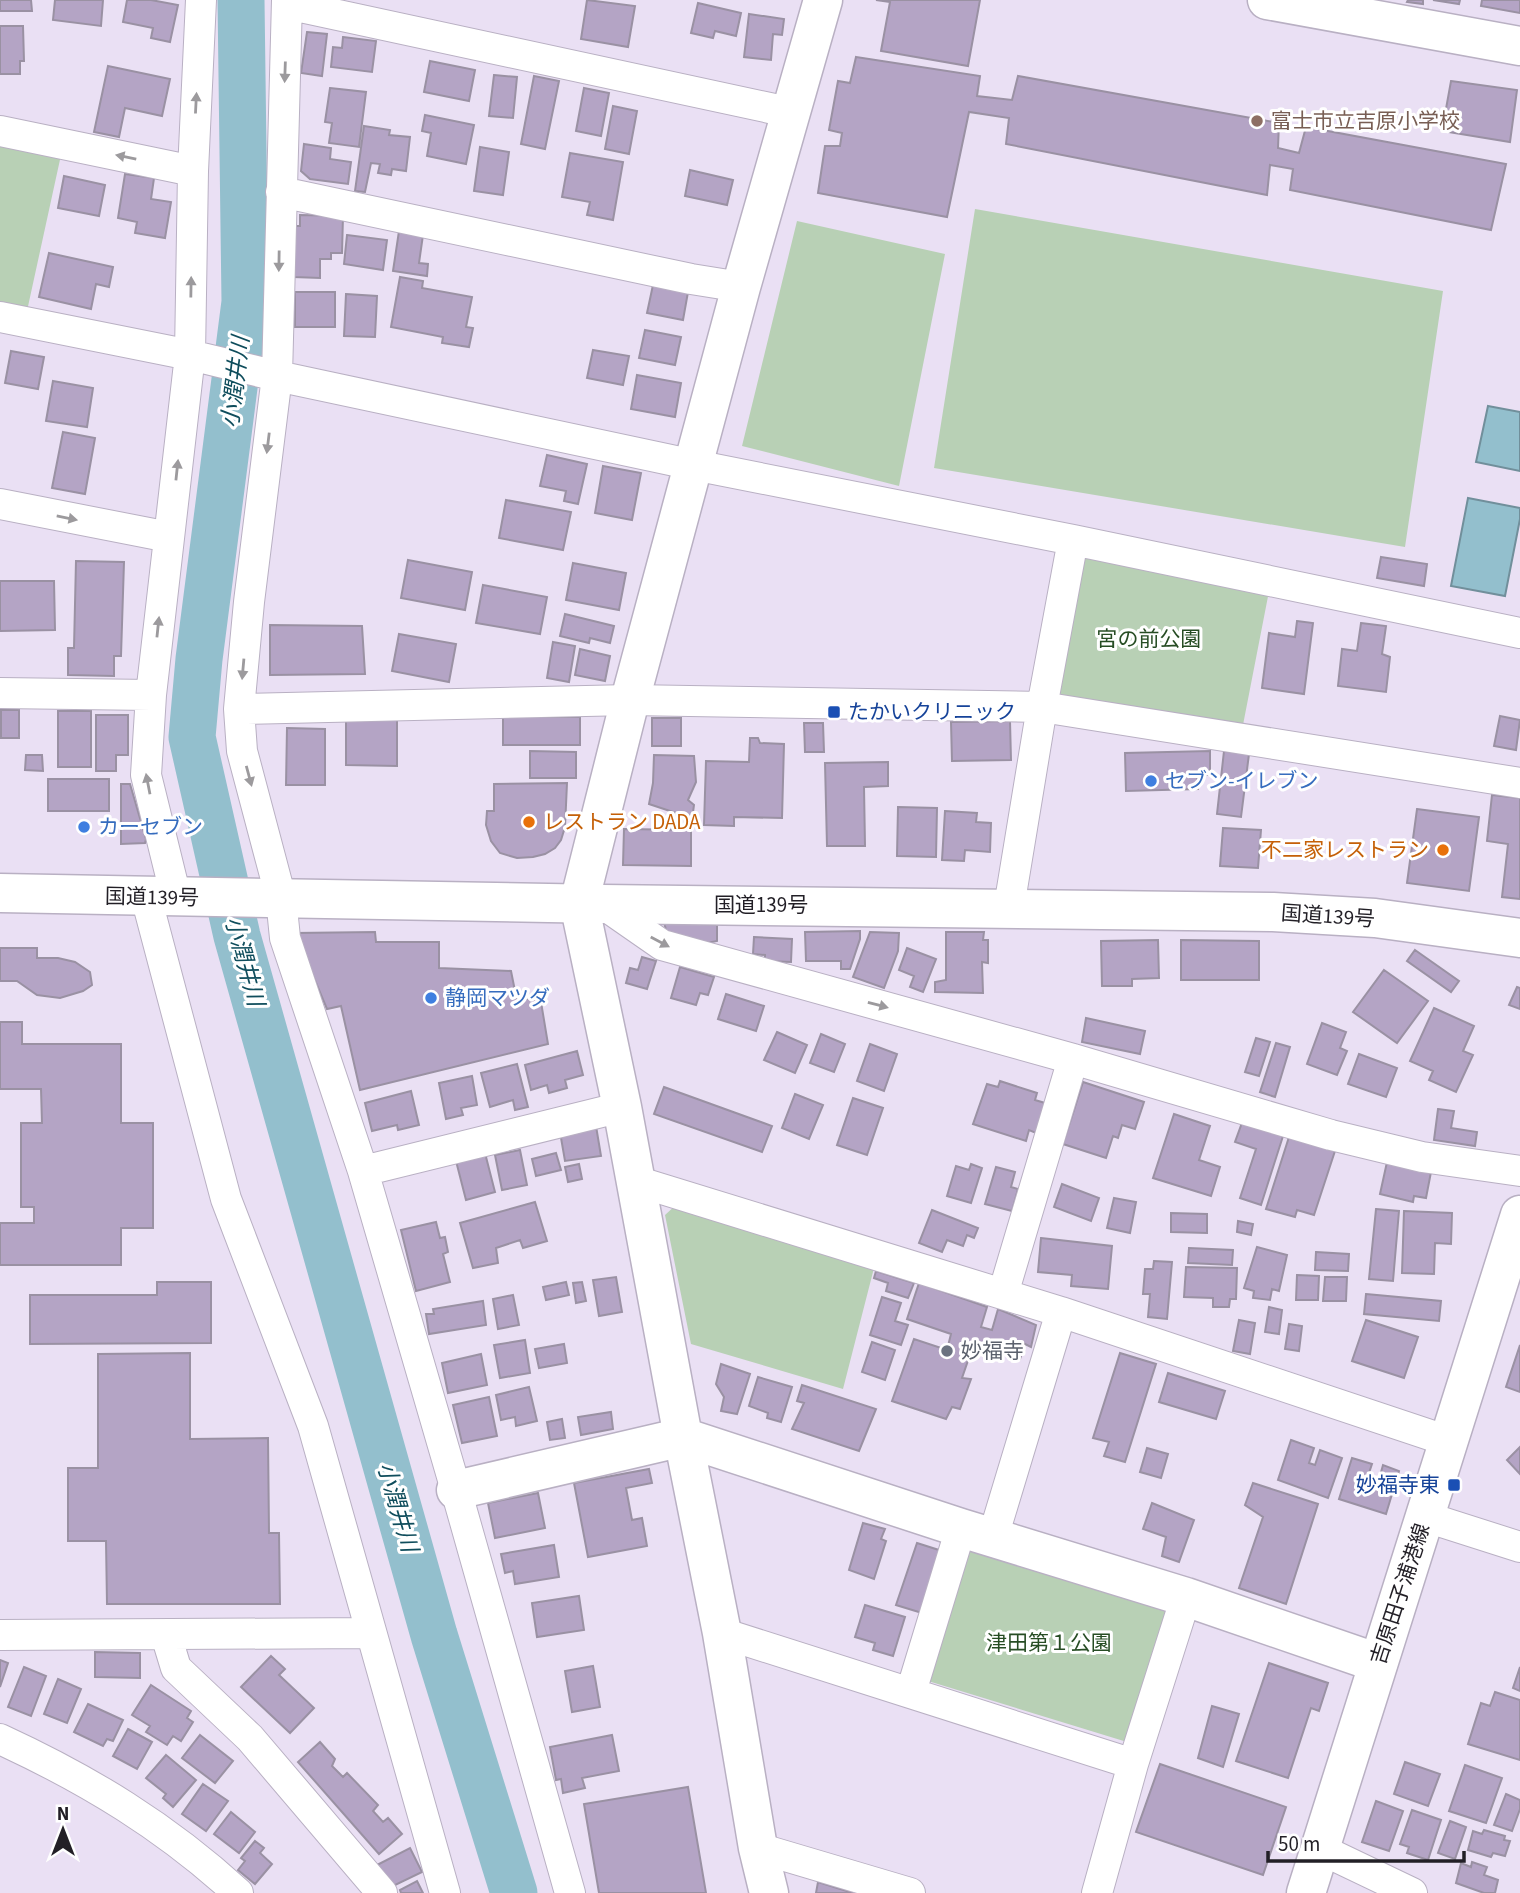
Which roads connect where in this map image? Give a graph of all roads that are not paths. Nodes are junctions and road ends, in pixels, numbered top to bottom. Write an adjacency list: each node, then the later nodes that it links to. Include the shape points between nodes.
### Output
1 (201, 0): 8 (street, one-way to 1)
2 (823, 0): 6 (main road)
3 (1266, 0): 5 (main road)
4 (287, 2): 6 (street); 9 (street, one-way to 9)
5 (1520, 46)
6 (793, 113): 10 (main road)
7 (0, 131): 8 (street, one-way to 7)
8 (193, 171): 12 (street, one-way to 8)
9 (281, 192): 10 (street); 13 (street, one-way to 13)
10 (741, 288): 14 (main road)
11 (0, 317): 12 (street)
12 (190, 355): 13 (street); 16 (street, one-way to 12)
13 (276, 376): 14 (street); 23 (street, one-way to 23)
14 (694, 465): 17 (street); 21 (main road)
15 (0, 504): 16 (street, one-way to 16)
16 (169, 537): 20 (street, one-way to 16)
17 (1073, 540): 18 (street); 22 (street)
18 (1520, 633)
19 (0, 693): 20 (street)
20 (151, 695): 26 (street, one-way to 20, via 146,775)
21 (630, 700): 22 (street); 23 (street); 28 (main road)
22 (1042, 707): 24 (street); 29 (street)
23 (239, 709): 27 (street, one-way to 27, via 242,751)
24 (1520, 783)
25 (0, 893): 26 (main road, 国道139号)
26 (171, 897): 27 (main road, 国道139号); 46 (street, via 226,1199 313,1426)
27 (274, 898): 28 (main road, 国道139号); 33 (street)
28 (591, 903): 29 (main road, 国道139号); 31 (street, one-way to 31, via 662,946); 32 (main road)
29 (1009, 907): 30 (main road, 国道139号, via 1362,917)
30 (1520, 938)
31 (1073, 1059): 34 (street, via 1331,1135 1422,1157); 37 (street)
32 (622, 1107): 33 (street); 35 (main road)
33 (363, 1171): 41 (street)
34 (1520, 1171)
35 (636, 1181): 37 (street); 39 (main road)
36 (1520, 1215): 40 (main road, 吉原田子浦港線)
37 (1003, 1294): 38 (street)
38 (1062, 1312): 40 (street); 43 (street)
39 (683, 1437): 41 (main road); 43 (main road); 47 (main road)
40 (1448, 1441): 42 (main road, 吉原田子浦港線)
41 (456, 1490): 59 (street)
42 (1426, 1517): 44 (street); 50 (main road, 吉原田子浦港線)
43 (977, 1532): 45 (main road); 51 (street)
44 (1520, 1546)
45 (1186, 1597): 50 (main road); 53 (street)
46 (371, 1633): 49 (street); 58 (street)
47 (722, 1633): 51 (street); 54 (main road)
48 (0, 1634): 49 (street)
49 (166, 1635): 57 (street, via 176,1668 250,1738)
50 (1378, 1663): 55 (main road, 吉原田子浦港線)
51 (911, 1692): 53 (street)
52 (0, 1739): 56 (street, via 128,1806)
53 (1133, 1764): 62 (street)
54 (758, 1848): 60 (main road); 61 (street)
55 (1320, 1849): 63 (main road, 吉原田子浦港線); 64 (street)
56 (238, 1893)
57 (382, 1893)
58 (445, 1893)
59 (569, 1893)
60 (769, 1893)
61 (910, 1893)
62 (1097, 1893)
63 (1306, 1893)
64 (1412, 1893)

